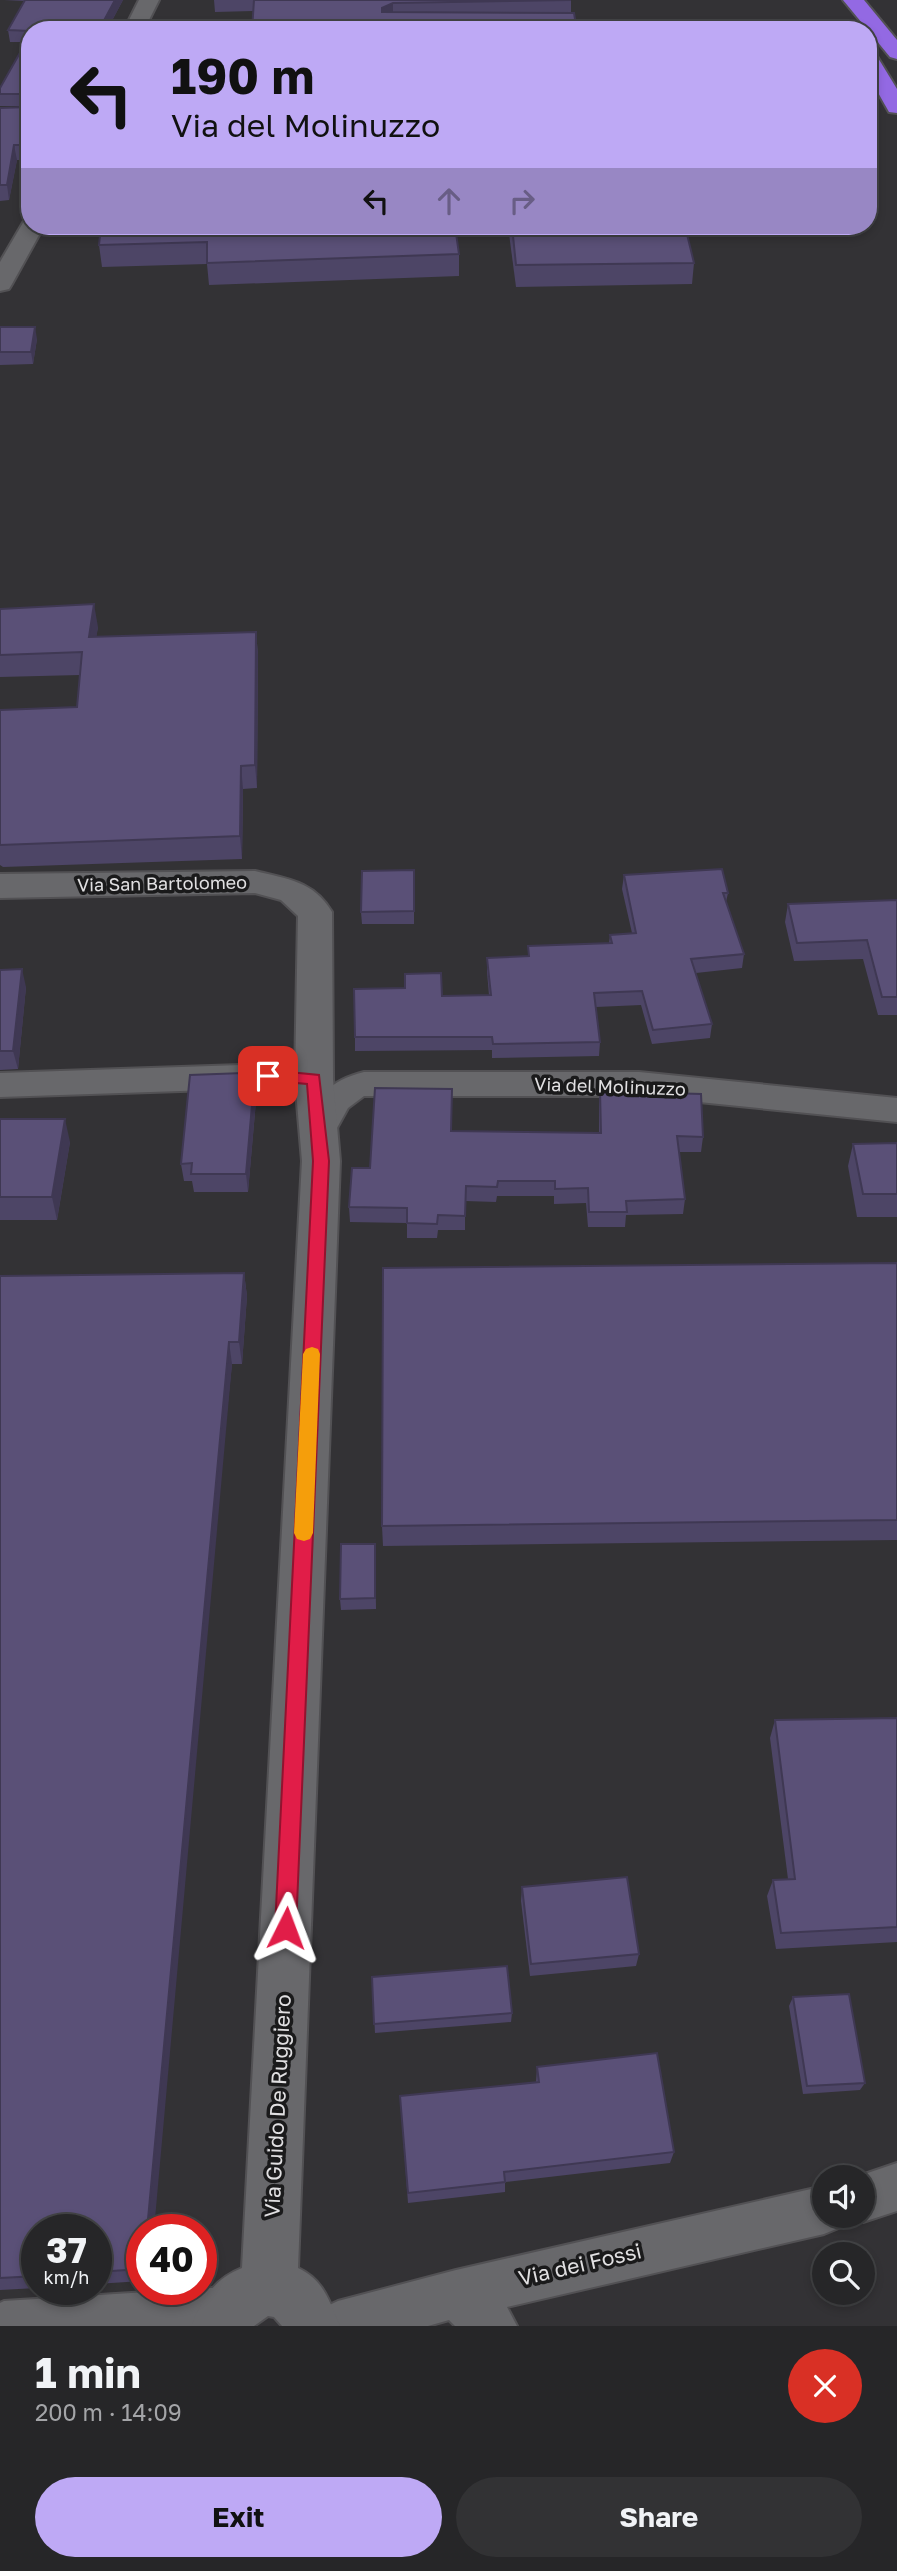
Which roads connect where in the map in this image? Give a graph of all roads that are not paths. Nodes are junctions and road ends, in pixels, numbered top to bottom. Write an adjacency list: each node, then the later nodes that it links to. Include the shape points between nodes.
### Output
1 (149, 0): 3 (street)
2 (853, 0): 4 (highway)
3 (138, 21)
4 (871, 21)
5 (877, 28): 6 (highway)
6 (897, 52)
7 (877, 73): 8 (highway)
8 (897, 107)
9 (27, 235): 10 (street)
10 (0, 284)
11 (0, 886): 12 (street, Via San Bartolomeo, via 254,882 293,892 315,912)
12 (314, 1079): 13 (street, via 268,1076); 15 (street, Via Guido De Ruggiero)
13 (0, 1085)
14 (897, 1110): 15 (street, Via del Molinuzzo, via 639,1084 364,1084 344,1091)
15 (320, 1128): 20 (street, Via Guido De Ruggiero)
16 (897, 2187): 17 (street)
17 (875, 2194)
18 (812, 2213): 19 (street, Via dei Fossi)
19 (456, 2294): 23 (street, Via dei Fossi); 24 (street)
20 (239, 2308): 21 (street); 22 (street, via 293,2296)
21 (4, 2326)
22 (311, 2326)
23 (338, 2326)
24 (492, 2326)

